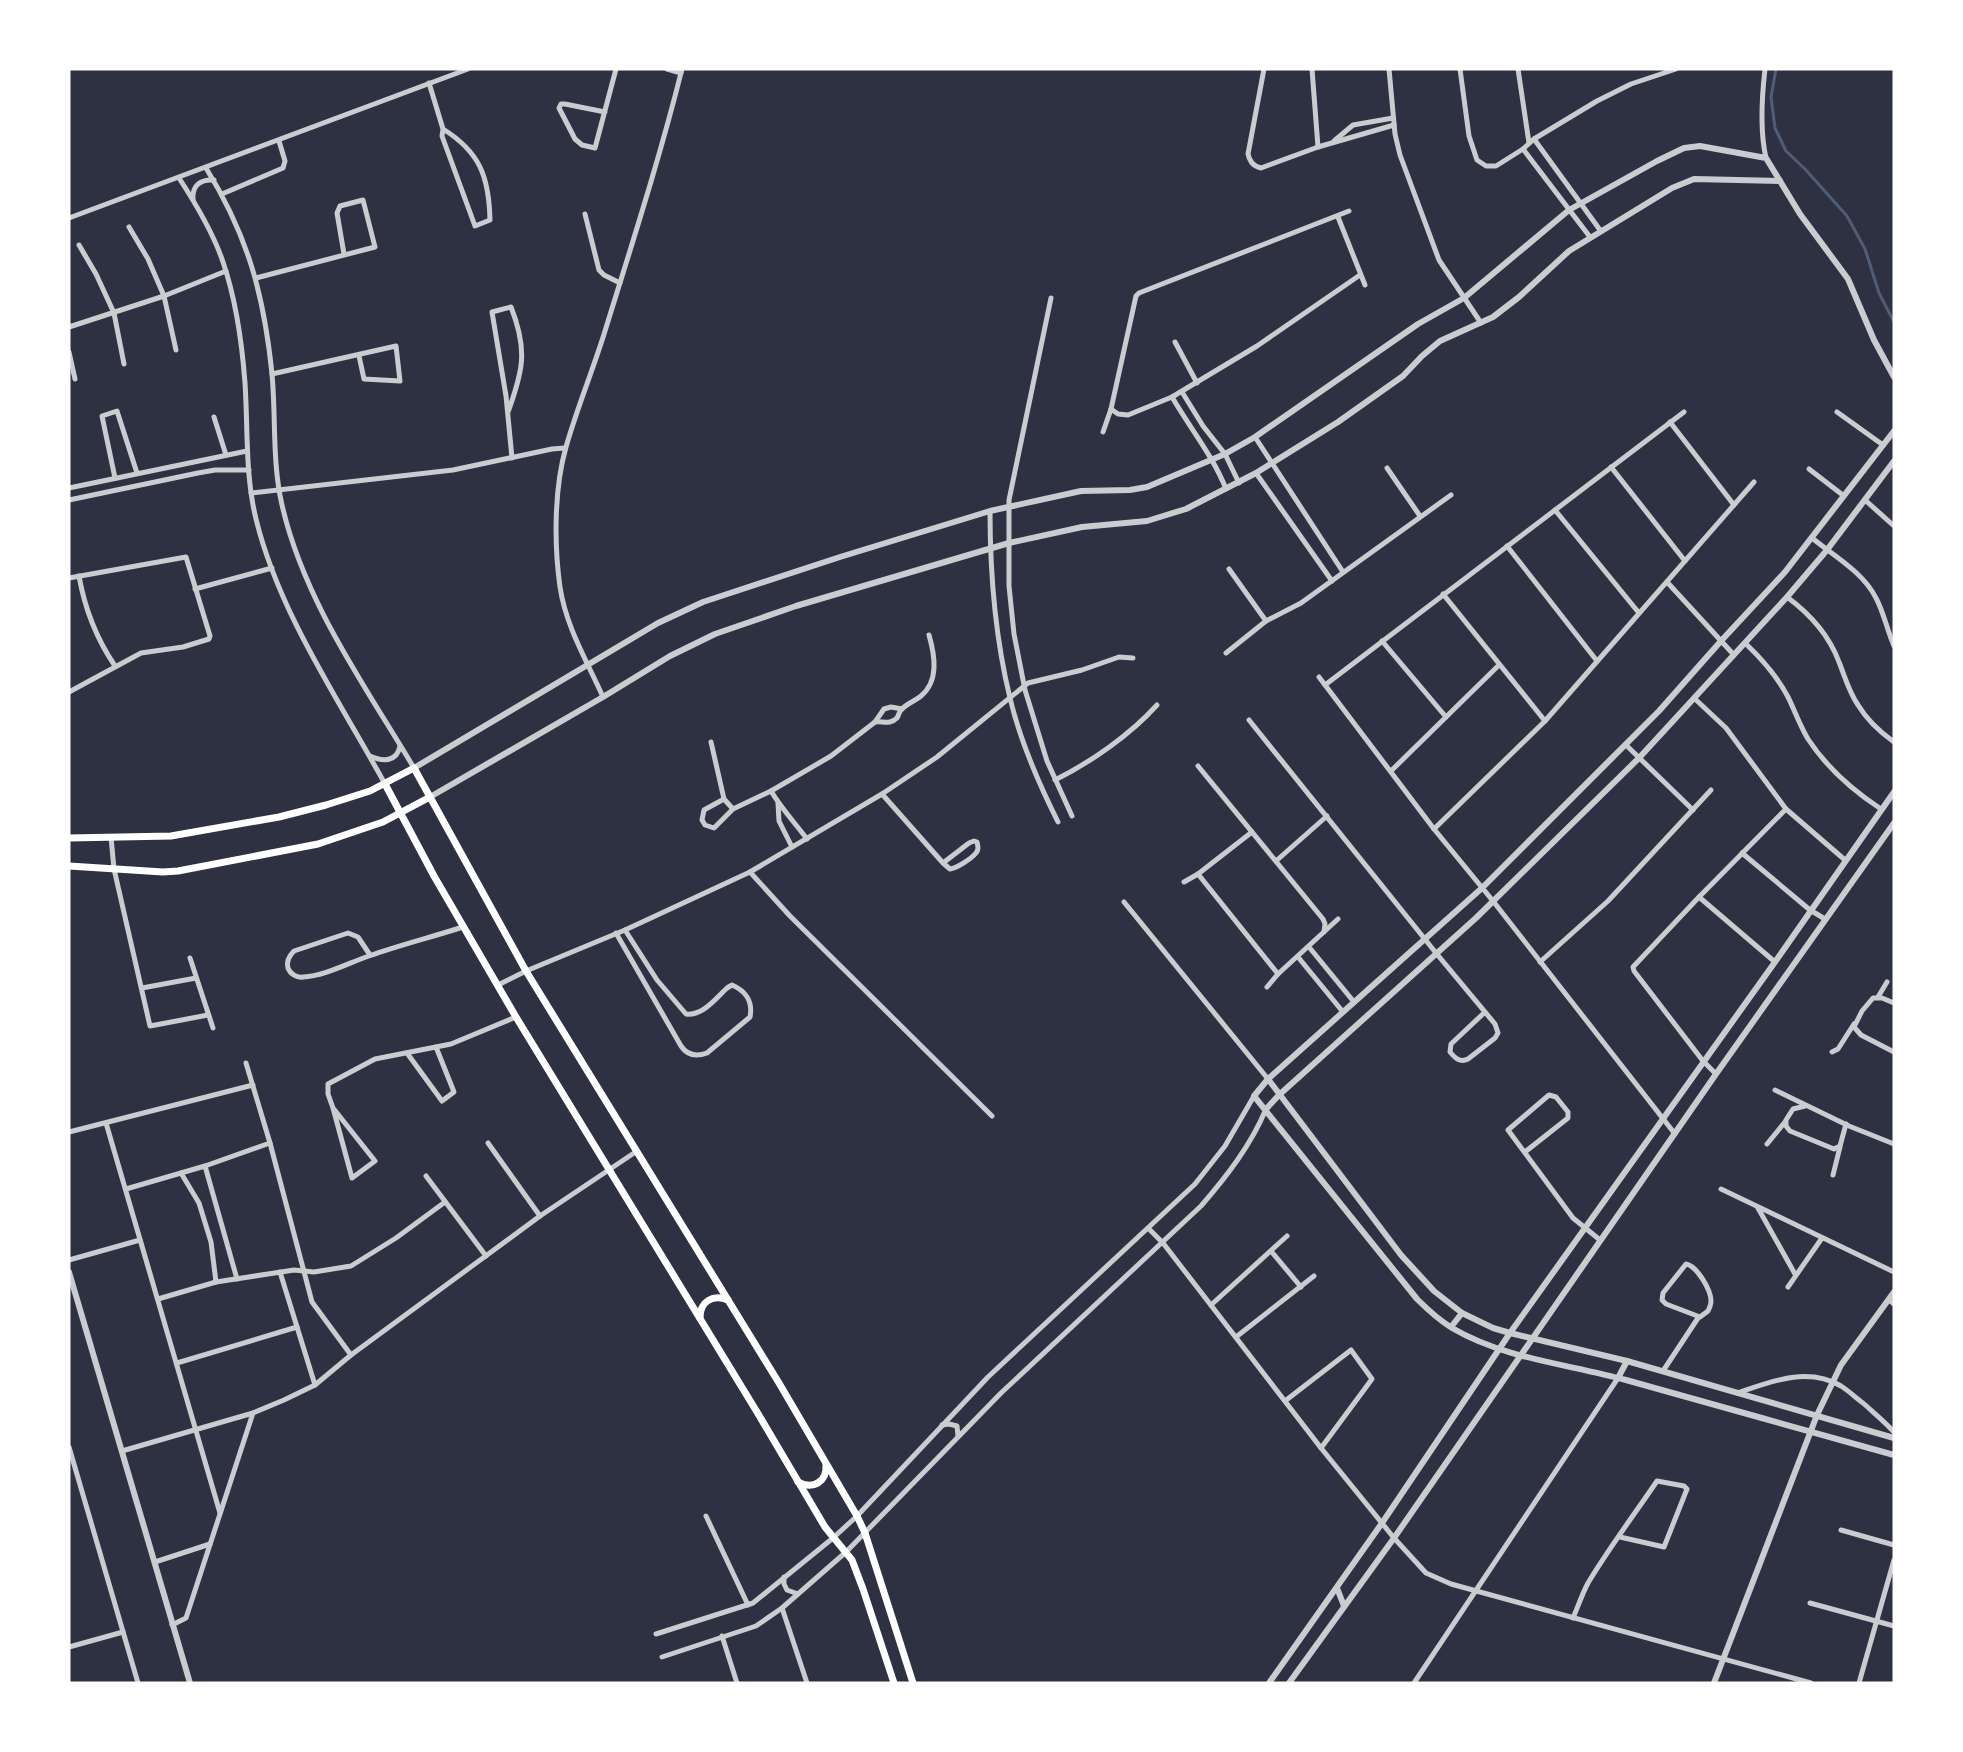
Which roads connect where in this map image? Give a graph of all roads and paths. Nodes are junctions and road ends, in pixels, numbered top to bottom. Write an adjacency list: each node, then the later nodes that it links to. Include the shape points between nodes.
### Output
1 (468, 69): 12 (street)
2 (616, 69): 13 (street)
3 (667, 69): 11 (street)
4 (1264, 69): 19 (street, via 1248,154 1251,162 1261,168)
5 (1312, 69): 19 (street)
6 (1389, 69): 14 (street)
7 (1460, 69): 20 (street, via 1468,136 1477,160 1486,166 1496,166)
8 (1518, 69): 17 (street)
9 (1676, 69): 17 (street, via 1631,84)
10 (1765, 69): 21 (street)
11 (682, 71): 42 (street)
12 (429, 83): 15 (street); 16 (street)
13 (605, 112): 13 (street, via 565,104 559,108 575,139 582,146 595,148)
14 (1394, 121): 18 (street); 18 (street, via 1353,125); 46 (street, via 1400,155 1439,260)
15 (443, 129): 15 (street, via 459,139 481,167 490,220 475,226 442,136)
16 (279, 141): 22 (street); 26 (street, via 285,161 282,168)
17 (1532, 141): 20 (street); 27 (street)
18 (1333, 142): 19 (street)
19 (1318, 147)
20 (1523, 149): 29 (street)
21 (1766, 158): 25 (street); 27 (street, via 1713,147 1684,148)
22 (206, 168): 23 (street); 24 (street)
23 (179, 178): 28 (street); 33 (street)
24 (214, 180): 26 (street); 28 (street, via 198,183 193,193)
25 (1780, 181): 35 (street, via 1694,179); 56 (street, via 1848,279)
26 (222, 194): 41 (street, via 241,232)
27 (1581, 203): 29 (street); 35 (street)
28 (195, 204): 39 (street)
29 (1569, 210): 36 (street); 46 (street)
30 (1349, 211): 32 (street)
31 (585, 214): 42 (street, via 599,270)
32 (1338, 217): 40 (street); 61 (street, via 1138,293)
33 (69, 218)
34 (129, 227): 44 (street)
35 (1600, 230): 36 (street)
36 (1590, 237): 48 (street)
37 (79, 245): 47 (street)
38 (344, 254): 38 (street, via 336,213 340,206 363,200 375,247); 41 (street)
39 (226, 272): 44 (street); 74 (street, via 239,338)
40 (1360, 275): 43 (street); 58 (street)
41 (256, 278): 55 (street)
42 (620, 283): 73 (street)
43 (1365, 285)
44 (164, 296): 47 (street); 51 (street)
45 (1051, 298): 99 (street)
46 (1464, 298): 48 (street); 71 (street, via 1419,324)
47 (114, 313): 49 (street); 54 (street)
48 (1481, 324): 80 (street, via 1440,340 1395,382)
49 (69, 327)
50 (1176, 342): 58 (street)
51 (176, 350)
52 (69, 352): 57 (street)
53 (359, 356): 53 (street, via 396,346 400,381 364,379); 55 (street)
54 (124, 364)
55 (272, 374): 92 (street)
56 (1894, 377)
57 (75, 379)
58 (1197, 383): 59 (street)
59 (1182, 392): 60 (street); 67 (street)
60 (1172, 398): 61 (street, via 1128,416); 70 (street)
61 (1111, 409): 69 (street)
62 (508, 412): 62 (street, via 492,312 511,307 519,334 522,368); 77 (street)
63 (1684, 412): 66 (street)
64 (1838, 412): 72 (street)
65 (214, 417): 76 (street)
66 (1670, 422): 82 (street); 98 (street)
67 (1203, 426): 70 (street); 75 (street)
68 (1894, 430): 72 (street)
69 (1103, 432)
70 (1192, 432): 78 (street)
71 (1256, 437): 75 (street); 80 (street)
72 (1882, 446): 95 (street)
73 (565, 448): 77 (street); 131 (street, via 557,511 561,587 572,630)
74 (248, 451): 76 (street); 83 (street)
75 (1225, 454): 78 (street); 89 (street)
76 (226, 455): 85 (street)
77 (512, 458): 92 (street, via 453,470)
78 (1212, 459): 91 (street); 99 (street, via 1147,487 1082,491)
79 (1894, 461): 97 (street)
80 (1272, 464): 86 (street); 112 (street)
81 (1387, 468): 102 (street)
82 (1611, 468): 100 (street); 109 (street)
83 (249, 470): 93 (street); 96 (street, via 198,472)
84 (1809, 470): 95 (street)
85 (137, 473): 87 (street); 87 (street, via 117,411 102,416)
86 (1256, 473): 89 (street); 115 (street)
87 (115, 478): 90 (street)
88 (1754, 482): 98 (street)
89 (1239, 483): 91 (street)
90 (69, 488)
91 (1226, 489): 105 (street, via 1186,509 1154,519 1082,527)
92 (279, 490): 93 (street); 149 (street, via 313,592 339,644)
93 (251, 493): 110 (street)
94 (1451, 495): 102 (street)
95 (1844, 496): 104 (street)
96 (69, 500)
97 (1864, 500): 103 (street); 108 (street)
98 (1734, 505): 109 (street)
99 (1009, 507): 101 (street); 105 (street)
100 (1555, 510): 106 (street); 120 (street)
101 (990, 511): 107 (street); 131 (street, via 703,602 658,623)
102 (1420, 516): 112 (street)
103 (1894, 526)
104 (1812, 538): 108 (street); 124 (street)
105 (1009, 543): 107 (street); 136 (street, via 1014,634)
106 (1507, 546): 118 (street); 130 (street)
107 (990, 549): 138 (street, via 715,634); 140 (street, via 999,642)
108 (1827, 550): 119 (street); 126 (street, via 1859,575 1875,596)
109 (1685, 561): 116 (street)
110 (272, 568): 117 (street); 151 (street, via 307,643)
111 (1229, 568): 121 (street)
112 (1343, 572): 115 (street)
113 (79, 576): 114 (street); 117 (street, via 186,557); 133 (street, via 92,624)
114 (69, 578)
115 (1332, 581): 121 (street)
116 (1667, 582): 120 (street); 124 (street)
117 (195, 589): 133 (street, via 209,639 141,653)
118 (1443, 594): 123 (street); 132 (street)
119 (1787, 597): 125 (street); 148 (street, via 1821,630 1859,708)
120 (1640, 613): 130 (street)
121 (1266, 621): 127 (street)
122 (929, 635): 142 (street, via 934,674 923,694)
123 (1382, 641): 135 (street); 143 (street)
124 (1721, 641): 128 (street); 150 (street)
125 (1745, 643): 128 (street); 167 (street, via 1781,685 1824,760 1856,792)
126 (1894, 646)
127 (1226, 653)
128 (1734, 655): 139 (street)
129 (1133, 658): 136 (street, via 1119,657)
130 (1597, 661): 145 (street)
131 (587, 665): 138 (street); 154 (street)
132 (1499, 665): 143 (street); 145 (street)
133 (115, 666): 137 (street)
134 (1319, 677): 135 (street)
135 (1325, 685): 155 (street)
136 (1024, 686): 140 (street); 156 (street)
137 (69, 692)
138 (603, 697): 162 (street)
139 (1694, 698): 152 (street); 165 (street, via 1726,728)
140 (1010, 699): 161 (street, via 937,757); 172 (street, via 1032,767)
141 (1158, 705): 156 (street, via 1096,756)
142 (902, 709): 146 (street, via 891,722); 146 (street, via 886,708)
143 (1446, 717): 155 (street)
144 (1249, 720): 171 (street)
145 (1545, 721): 174 (street)
146 (875, 722): 159 (street, via 831,756)
147 (711, 742): 163 (street)
148 (1894, 742)
149 (399, 743): 151 (street, via 398,754 389,760); 154 (street)
150 (1626, 745): 152 (street); 189 (street)
151 (369, 755): 157 (street)
152 (1639, 758): 168 (street); 191 (street)
153 (1198, 766): 175 (street)
154 (414, 768): 157 (main road); 162 (main road)
155 (1390, 771): 174 (street)
156 (1055, 780): 170 (street)
157 (385, 784): 169 (main road); 176 (main road, via 326,805 243,824 171,836)
158 (1711, 790): 168 (street)
159 (771, 791): 164 (street); 166 (street)
160 (1894, 792): 167 (street)
161 (882, 794): 178 (street); 183 (street)
162 (430, 797): 169 (main road); 208 (main road)
163 (724, 799): 166 (street); 166 (street, via 704,810 705,825 714,828)
164 (778, 803): 178 (street); 179 (street, via 779,821)
165 (1786, 808): 180 (street); 181 (street)
166 (733, 809)
167 (1881, 809): 181 (street)
168 (1693, 810): 206 (street, via 1608,901)
169 (401, 813): 185 (main road, via 350,834 293,850 178,871); 196 (main road)
170 (1071, 816)
171 (1327, 816): 182 (street); 200 (street)
172 (1058, 822)
173 (1894, 823): 195 (street)
174 (1434, 829): 189 (street)
175 (1251, 832): 182 (street); 187 (street)
176 (111, 837): 177 (main road); 185 (street)
177 (69, 838)
178 (807, 839): 179 (street)
179 (792, 847): 186 (street)
180 (1742, 853): 190 (street); 193 (street)
181 (1845, 860): 193 (street)
182 (1276, 861): 198 (street, via 1324,921)
183 (943, 863): 183 (street, via 969,843 976,842 976,853 955,869)
184 (69, 866): 185 (main road)
185 (114, 869): 214 (street)
186 (750, 872): 197 (street); 241 (street)
187 (1198, 874): 188 (street); 209 (street)
188 (1184, 882)
189 (1482, 888): 191 (street); 200 (street)
190 (1699, 897): 207 (street); 230 (street, via 1633,969)
191 (1493, 901): 202 (street); 206 (street)
192 (1124, 902): 233 (street)
193 (1810, 910): 195 (street); 207 (street)
194 (1338, 919): 198 (street)
195 (1826, 920): 232 (street)
196 (463, 927): 203 (street); 212 (main road)
197 (625, 930): 199 (street); 215 (street)
198 (1324, 932): 201 (street)
199 (616, 933): 208 (street); 219 (street)
200 (1424, 938): 202 (street); 217 (street)
201 (1309, 947): 204 (street); 217 (street)
202 (1436, 953): 221 (street); 236 (street)
203 (370, 956): 203 (street, via 358,937 348,933 294,951 288,964 293,975 301,978)
204 (1298, 957): 209 (street); 220 (street)
205 (190, 958): 210 (street)
206 (1540, 962): 242 (street)
207 (1775, 962): 230 (street)
208 (526, 971): 212 (street); 253 (main road)
209 (1278, 974): 213 (street)
210 (195, 978): 214 (street); 222 (street)
211 (1887, 982): 216 (street)
212 (498, 985): 223 (main road)
213 (1267, 987)
214 (142, 988): 222 (street, via 150,1026)
215 (670, 996): 219 (street); 219 (street, via 687,1014 693,1015 732,985 748,998 750,1017 707,1053 693,1055 681,1046)
216 (1878, 997): 218 (street); 224 (street, via 1868,1002)
217 (1354, 1002): 220 (street)
218 (1894, 1003)
219 (659, 1006)
220 (1342, 1012): 233 (street)
221 (1485, 1012): 221 (street, via 1496,1024 1498,1033 1467,1059 1458,1060 1450,1052 1451,1044)
222 (208, 1015): 225 (street)
223 (516, 1017): 226 (street); 256 (main road)
224 (1855, 1023): 227 (street); 228 (street, via 1855,1030)
225 (213, 1028)
226 (436, 1047): 229 (street); 229 (street, via 454,1092 442,1101)
227 (1832, 1052)
228 (1894, 1052)
229 (407, 1053): 239 (street, via 375,1059 328,1084)
230 (1703, 1061): 232 (street); 242 (street)
231 (246, 1063): 234 (street)
232 (1716, 1074): 247 (street)
233 (1268, 1079): 236 (street); 237 (street)
234 (253, 1085): 244 (street); 248 (street)
235 (1775, 1090): 238 (street)
236 (1279, 1095): 240 (street); 290 (street, via 1401,1255 1434,1291)
237 (1254, 1096): 240 (street); 265 (street, via 1221,1152 1196,1184)
238 (1808, 1107): 243 (street, via 1793,1109); 245 (street)
239 (333, 1108): 239 (street, via 375,1161 352,1178 349,1168)
240 (1266, 1109): 271 (street, via 1256,1133 1220,1185); 294 (street, via 1417,1299)
241 (992, 1116)
242 (1663, 1120): 247 (street); 266 (street)
243 (1786, 1120): 250 (street); 252 (street, via 1793,1133 1834,1149)
244 (106, 1123): 246 (street); 261 (street)
245 (1846, 1124): 251 (street); 252 (street)
246 (69, 1132)
247 (1675, 1134): 270 (street)
248 (270, 1143): 255 (street); 275 (street)
249 (488, 1143): 264 (street)
250 (1767, 1144)
251 (1894, 1144)
252 (1840, 1146): 258 (street)
253 (637, 1151): 256 (street); 287 (main road)
254 (1525, 1152): 254 (street, via 1508,1130 1550,1095 1556,1097 1568,1118); 266 (street)
255 (205, 1166): 257 (street); 281 (street)
256 (609, 1169): 264 (street); 291 (main road)
257 (181, 1173): 261 (street); 282 (street, via 199,1203 211,1242)
258 (1833, 1175)
259 (426, 1176): 262 (street)
260 (1721, 1189): 263 (street)
261 (126, 1190): 269 (street)
262 (445, 1202): 273 (street); 275 (street, via 351,1266)
263 (1757, 1207): 268 (street); 279 (street)
264 (540, 1216): 273 (street)
265 (1148, 1228): 271 (street); 311 (street)
266 (1585, 1229): 270 (street); 295 (street)
267 (1287, 1236): 272 (street)
268 (1822, 1238): 278 (street); 279 (street)
269 (140, 1240): 274 (street); 286 (street)
270 (1600, 1240): 297 (street)
271 (1163, 1243): 289 (street); 315 (street)
272 (1271, 1251): 283 (street); 289 (street)
273 (486, 1256): 299 (street)
274 (69, 1260)
275 (304, 1271): 277 (street); 299 (street, via 312,1302)
276 (69, 1272): 319 (street)
277 (280, 1272): 281 (street); 293 (street)
278 (1894, 1272)
279 (1796, 1274): 284 (street)
280 (1314, 1276): 283 (street)
281 (237, 1279): 282 (street)
282 (216, 1282): 286 (street)
283 (1301, 1287): 296 (street)
284 (1788, 1287)
285 (1894, 1292): 288 (street)
286 (158, 1299): 302 (street)
287 (728, 1300): 291 (main road, via 709,1300); 322 (main road)
288 (1891, 1302): 305 (street, via 1850,1350)
289 (1211, 1305): 296 (street)
290 (1462, 1312): 294 (street); 295 (street)
291 (700, 1318): 323 (main road)
292 (1698, 1318): 292 (street, via 1708,1311 1711,1296 1696,1269 1684,1264 1662,1300); 303 (street)
293 (297, 1327): 302 (street); 306 (street)
294 (1450, 1327): 298 (street)
295 (1510, 1333): 297 (street); 298 (street)
296 (1236, 1337): 308 (street)
297 (1532, 1339): 300 (street); 301 (street)
298 (1500, 1350): 300 (street); 327 (street)
299 (351, 1355): 306 (street)
300 (1521, 1355): 304 (street); 332 (street)
301 (1627, 1361): 303 (street); 304 (street)
302 (177, 1363): 312 (street)
303 (1663, 1371): 307 (street)
304 (1618, 1378): 313 (street); 340 (street)
305 (1832, 1382): 307 (street, via 1809,1376 1785,1377); 310 (street); 314 (street)
306 (315, 1385): 309 (street)
307 (1736, 1393): 310 (street)
308 (1285, 1401): 318 (street); 318 (street, via 1351,1350 1372,1379)
309 (253, 1413): 312 (street); 324 (street)
310 (1817, 1415): 313 (street); 316 (street)
311 (942, 1425): 315 (street, via 957,1426); 326 (street)
312 (196, 1430): 319 (street); 324 (street)
313 (1811, 1431): 320 (street); 355 (street)
314 (1894, 1432)
315 (958, 1438): 329 (street)
316 (1894, 1438)
317 (69, 1446): 321 (street)
318 (1321, 1448): 327 (street)
319 (122, 1451): 337 (street)
320 (1894, 1455)
321 (71, 1462): 350 (street)
322 (826, 1464): 323 (main road, via 826,1473 819,1483 810,1486); 326 (main road)
323 (798, 1482): 331 (main road)
324 (220, 1513): 333 (street)
325 (706, 1516): 343 (street)
326 (857, 1516): 329 (main road); 331 (street)
327 (1382, 1523): 332 (street); 339 (street)
328 (1841, 1530): 334 (street)
329 (865, 1533): 335 (street); 361 (main road)
330 (1620, 1537): 330 (street, via 1657,1481 1684,1485 1687,1489 1664,1547); 346 (street, via 1587,1585)
331 (833, 1538): 335 (main road); 338 (street)
332 (1394, 1538): 340 (street, via 1426,1573); 344 (street)
333 (210, 1544): 337 (street); 348 (street, via 186,1618)
334 (1894, 1545)
335 (846, 1552): 341 (street); 360 (main road, via 856,1568)
336 (1894, 1560): 347 (street)
337 (155, 1562): 348 (street)
338 (784, 1577): 341 (street, via 787,1590); 343 (street)
339 (1337, 1587): 344 (street); 362 (street)
340 (1475, 1591): 346 (street); 364 (street)
341 (798, 1594): 345 (street)
342 (1810, 1603): 347 (street)
343 (748, 1605): 351 (street)
344 (1344, 1606): 363 (street)
345 (782, 1608): 352 (street, via 756,1626); 359 (street)
346 (1573, 1618): 355 (street)
347 (1877, 1621): 349 (street); 367 (street)
348 (172, 1625): 357 (street)
349 (1894, 1626)
350 (123, 1632): 353 (street); 356 (street)
351 (656, 1634)
352 (722, 1636): 354 (street); 358 (street)
353 (69, 1647)
354 (662, 1657)
355 (1723, 1659): 365 (street); 366 (street)
356 (138, 1683)
357 (190, 1683)
358 (737, 1683)
359 (807, 1683)
360 (894, 1683)
361 (913, 1683)
362 (1269, 1683)
363 (1288, 1683)
364 (1414, 1683)
365 (1714, 1683)
366 (1811, 1683)
367 (1859, 1683)

